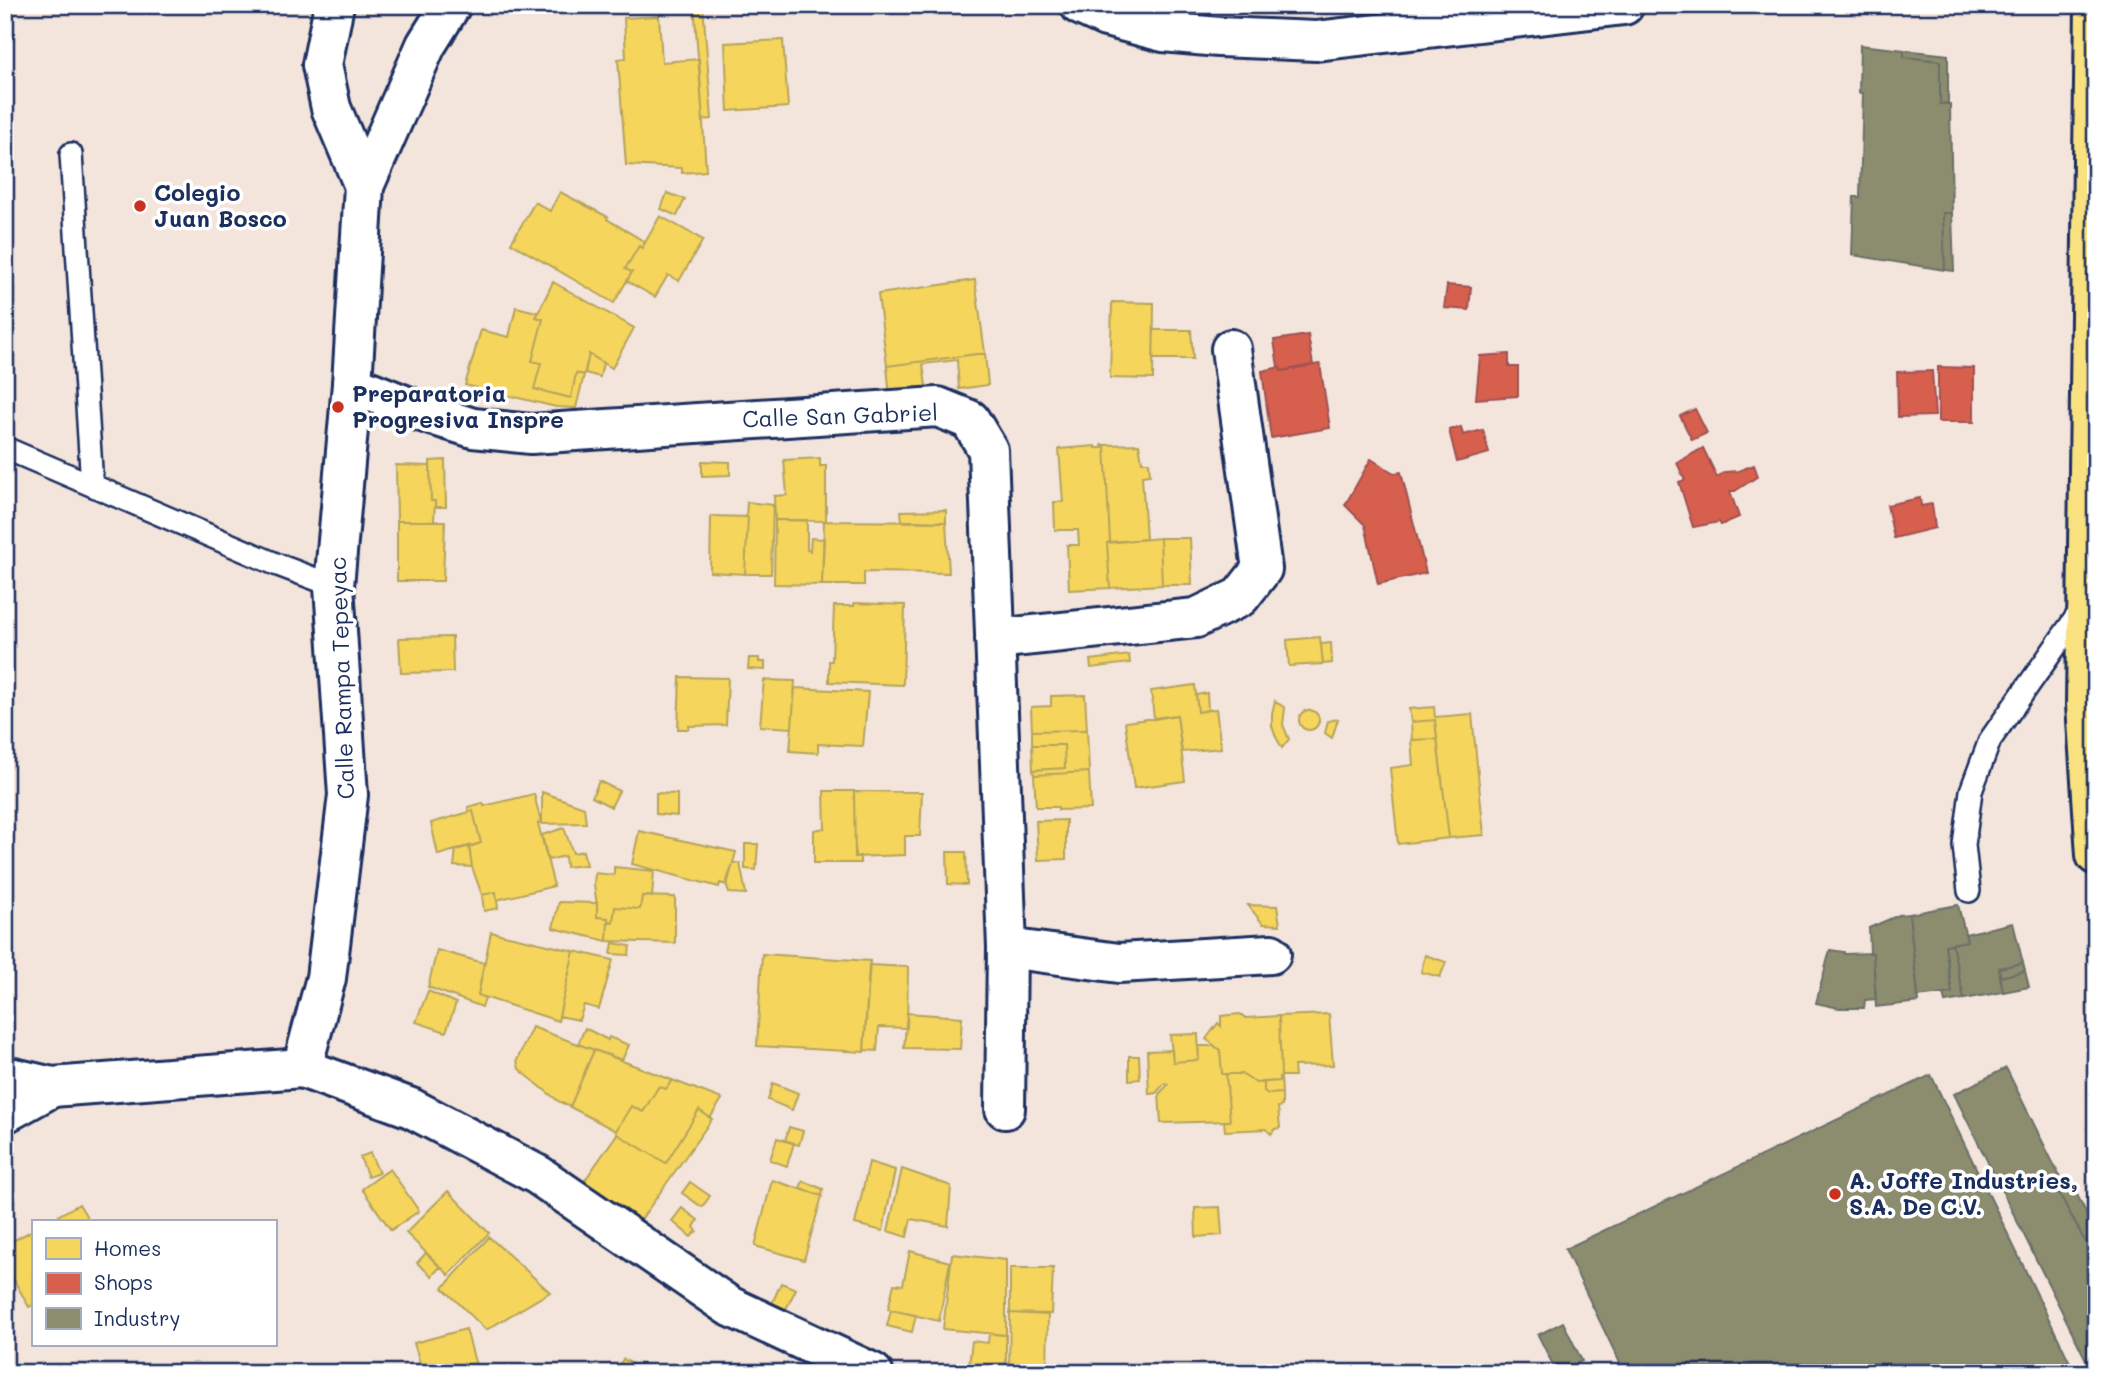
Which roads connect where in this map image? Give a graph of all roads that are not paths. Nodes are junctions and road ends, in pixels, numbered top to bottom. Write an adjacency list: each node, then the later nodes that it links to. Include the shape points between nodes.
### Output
1 (334, 5): 7 (street, via 322,65 331,108)
2 (451, 5): 7 (street, Calle Rampa Tepeyac, via 426,45)
3 (1080, 5): 4 (street, via 1105,17 1163,32 1316,41)
4 (1624, 5)
5 (2095, 5): 13 (main road)
6 (71, 154): 11 (lane)
7 (364, 186): 9 (street, Calle Rampa Tepeyac)
8 (1231, 349): 14 (street, via 1262,569 1240,597 1196,618)
9 (352, 384): 12 (street, Calle Rampa Tepeyac); 14 (street, Calle San Gabriel, via 473,428 530,434 937,407 970,420 988,450)
10 (5, 448): 11 (lane)
11 (92, 485): 12 (lane)
12 (334, 586): 19 (street, Calle Rampa Tepeyac, via 348,795 326,978)
13 (2087, 601): 15 (main road, via 2086,705); 16 (lane, via 1990,740 1971,791 1964,845)
14 (995, 639): 17 (street, Calle San Gabriel)
15 (2096, 855)
16 (1969, 891)
17 (1007, 948): 18 (street, via 1119,963); 22 (street, Calle San Gabriel)
18 (1271, 954)
19 (302, 1068): 21 (street); 24 (street, via 411,1108 538,1175 729,1306)
20 (5, 1076): 21 (street)
21 (52, 1087): 23 (street)
22 (1005, 1110)
23 (5, 1113)
24 (873, 1373)

